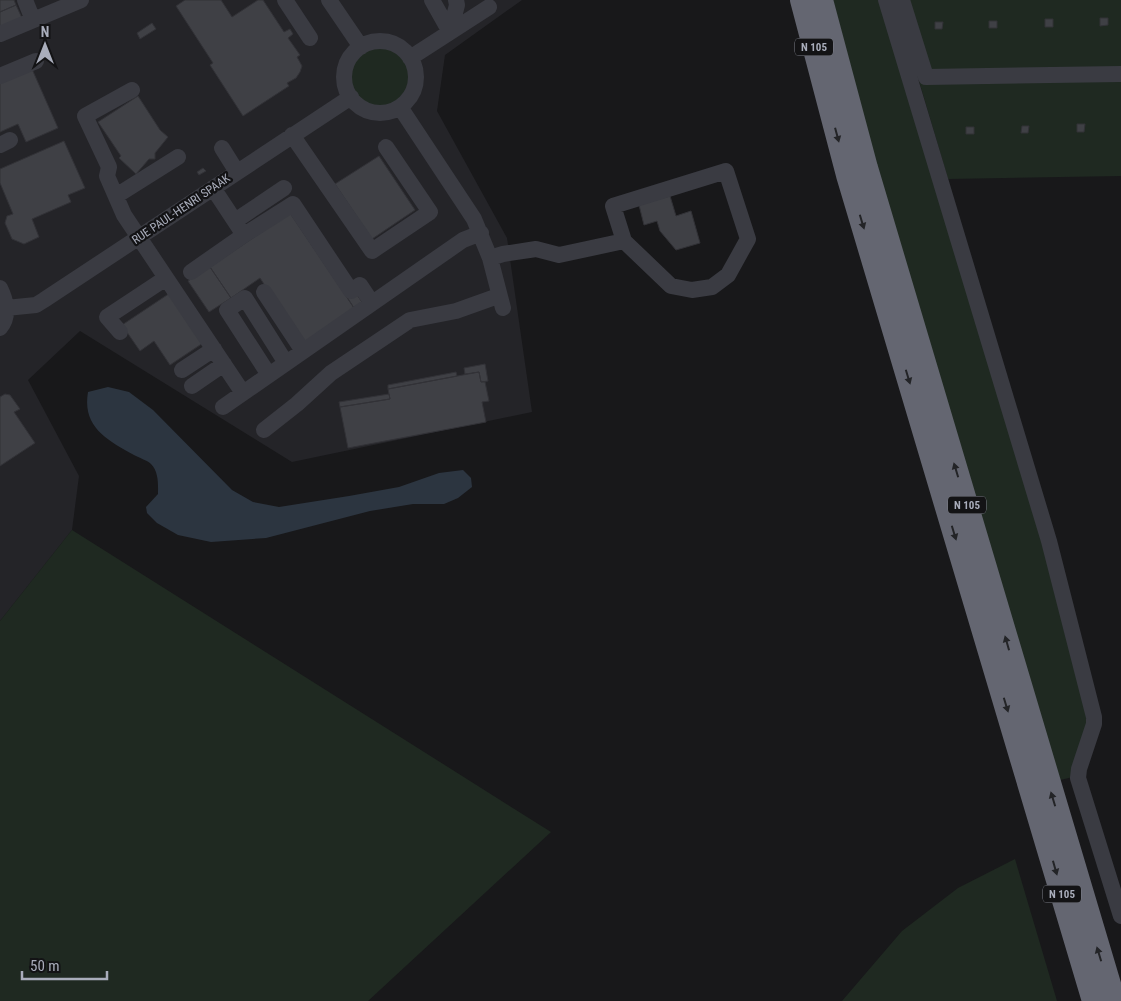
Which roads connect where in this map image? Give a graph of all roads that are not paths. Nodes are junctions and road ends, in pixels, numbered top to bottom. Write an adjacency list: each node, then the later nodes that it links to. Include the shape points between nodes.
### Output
1 (25, 0): 12 (street)
2 (80, 0): 12 (street)
3 (285, 0): 15 (street)
4 (329, 0): 16 (street)
5 (432, 0): 13 (street)
6 (456, 0): 13 (street)
7 (802, 0): 57 (highway, N 105, one-way to 57, via 851,184)
8 (821, 0): 58 (highway, N 105, one-way to 8, via 872,187)
9 (886, 0): 56 (street, via 1049,541 1094,718 1078,778)
10 (902, 0): 19 (street, via 926,77)
11 (489, 7): 13 (street)
12 (33, 20): 14 (street)
13 (450, 32): 17 (street)
14 (0, 34)
15 (310, 38)
16 (361, 46): 17 (street, via 385,41 397,45); 22 (street, via 352,54 344,75)
17 (410, 58): 23 (street, via 414,62 415,87 410,98)
18 (36, 61): 20 (street)
19 (1121, 74)
20 (0, 76)
21 (132, 90): 31 (street, via 85,116 109,167 107,176)
22 (350, 97): 23 (street, via 358,105 379,113); 24 (street, RUE PAUL-HENRI SPAAK)
23 (400, 107): 33 (street)
24 (292, 136): 25 (street, via 372,251 430,212); 28 (street, RUE PAUL-HENRI SPAAK)
25 (386, 147)
26 (222, 148): 28 (street)
27 (178, 157): 31 (street)
28 (237, 172): 29 (street, RUE PAUL-HENRI SPAAK)
29 (213, 188): 32 (street); 35 (street, RUE PAUL-HENRI SPAAK)
30 (284, 188): 32 (street)
31 (116, 196): 35 (street)
32 (235, 221): 34 (street)
33 (481, 233): 37 (street); 42 (street, via 463,240)
34 (244, 236): 38 (street); 42 (street, via 293,204 351,291 360,285)
35 (139, 237): 39 (street); 43 (street, RUE PAUL-HENRI SPAAK, via 36,305)
36 (624, 241): 36 (street, via 671,286 692,290 712,287 728,275 748,239 726,171 613,206); 37 (street, via 559,255 536,249)
37 (490, 258): 55 (street, via 501,302 410,320 331,373)
38 (190, 272)
39 (166, 278): 45 (street, via 107,317); 46 (street)
40 (0, 288): 43 (street)
41 (264, 292): 47 (street)
42 (372, 303): 47 (street)
43 (6, 308): 44 (street)
44 (0, 328)
45 (120, 332)
46 (214, 349): 49 (street); 50 (street)
47 (304, 351): 48 (street)
48 (286, 363): 51 (street); 51 (street, via 244,298 226,310)
49 (224, 364): 52 (street); 53 (street)
50 (182, 370)
51 (269, 376): 53 (street)
52 (192, 386)
53 (243, 393): 54 (street)
54 (223, 407)
55 (264, 430)
56 (1121, 916)
57 (1094, 1001)
58 (1114, 1001)

